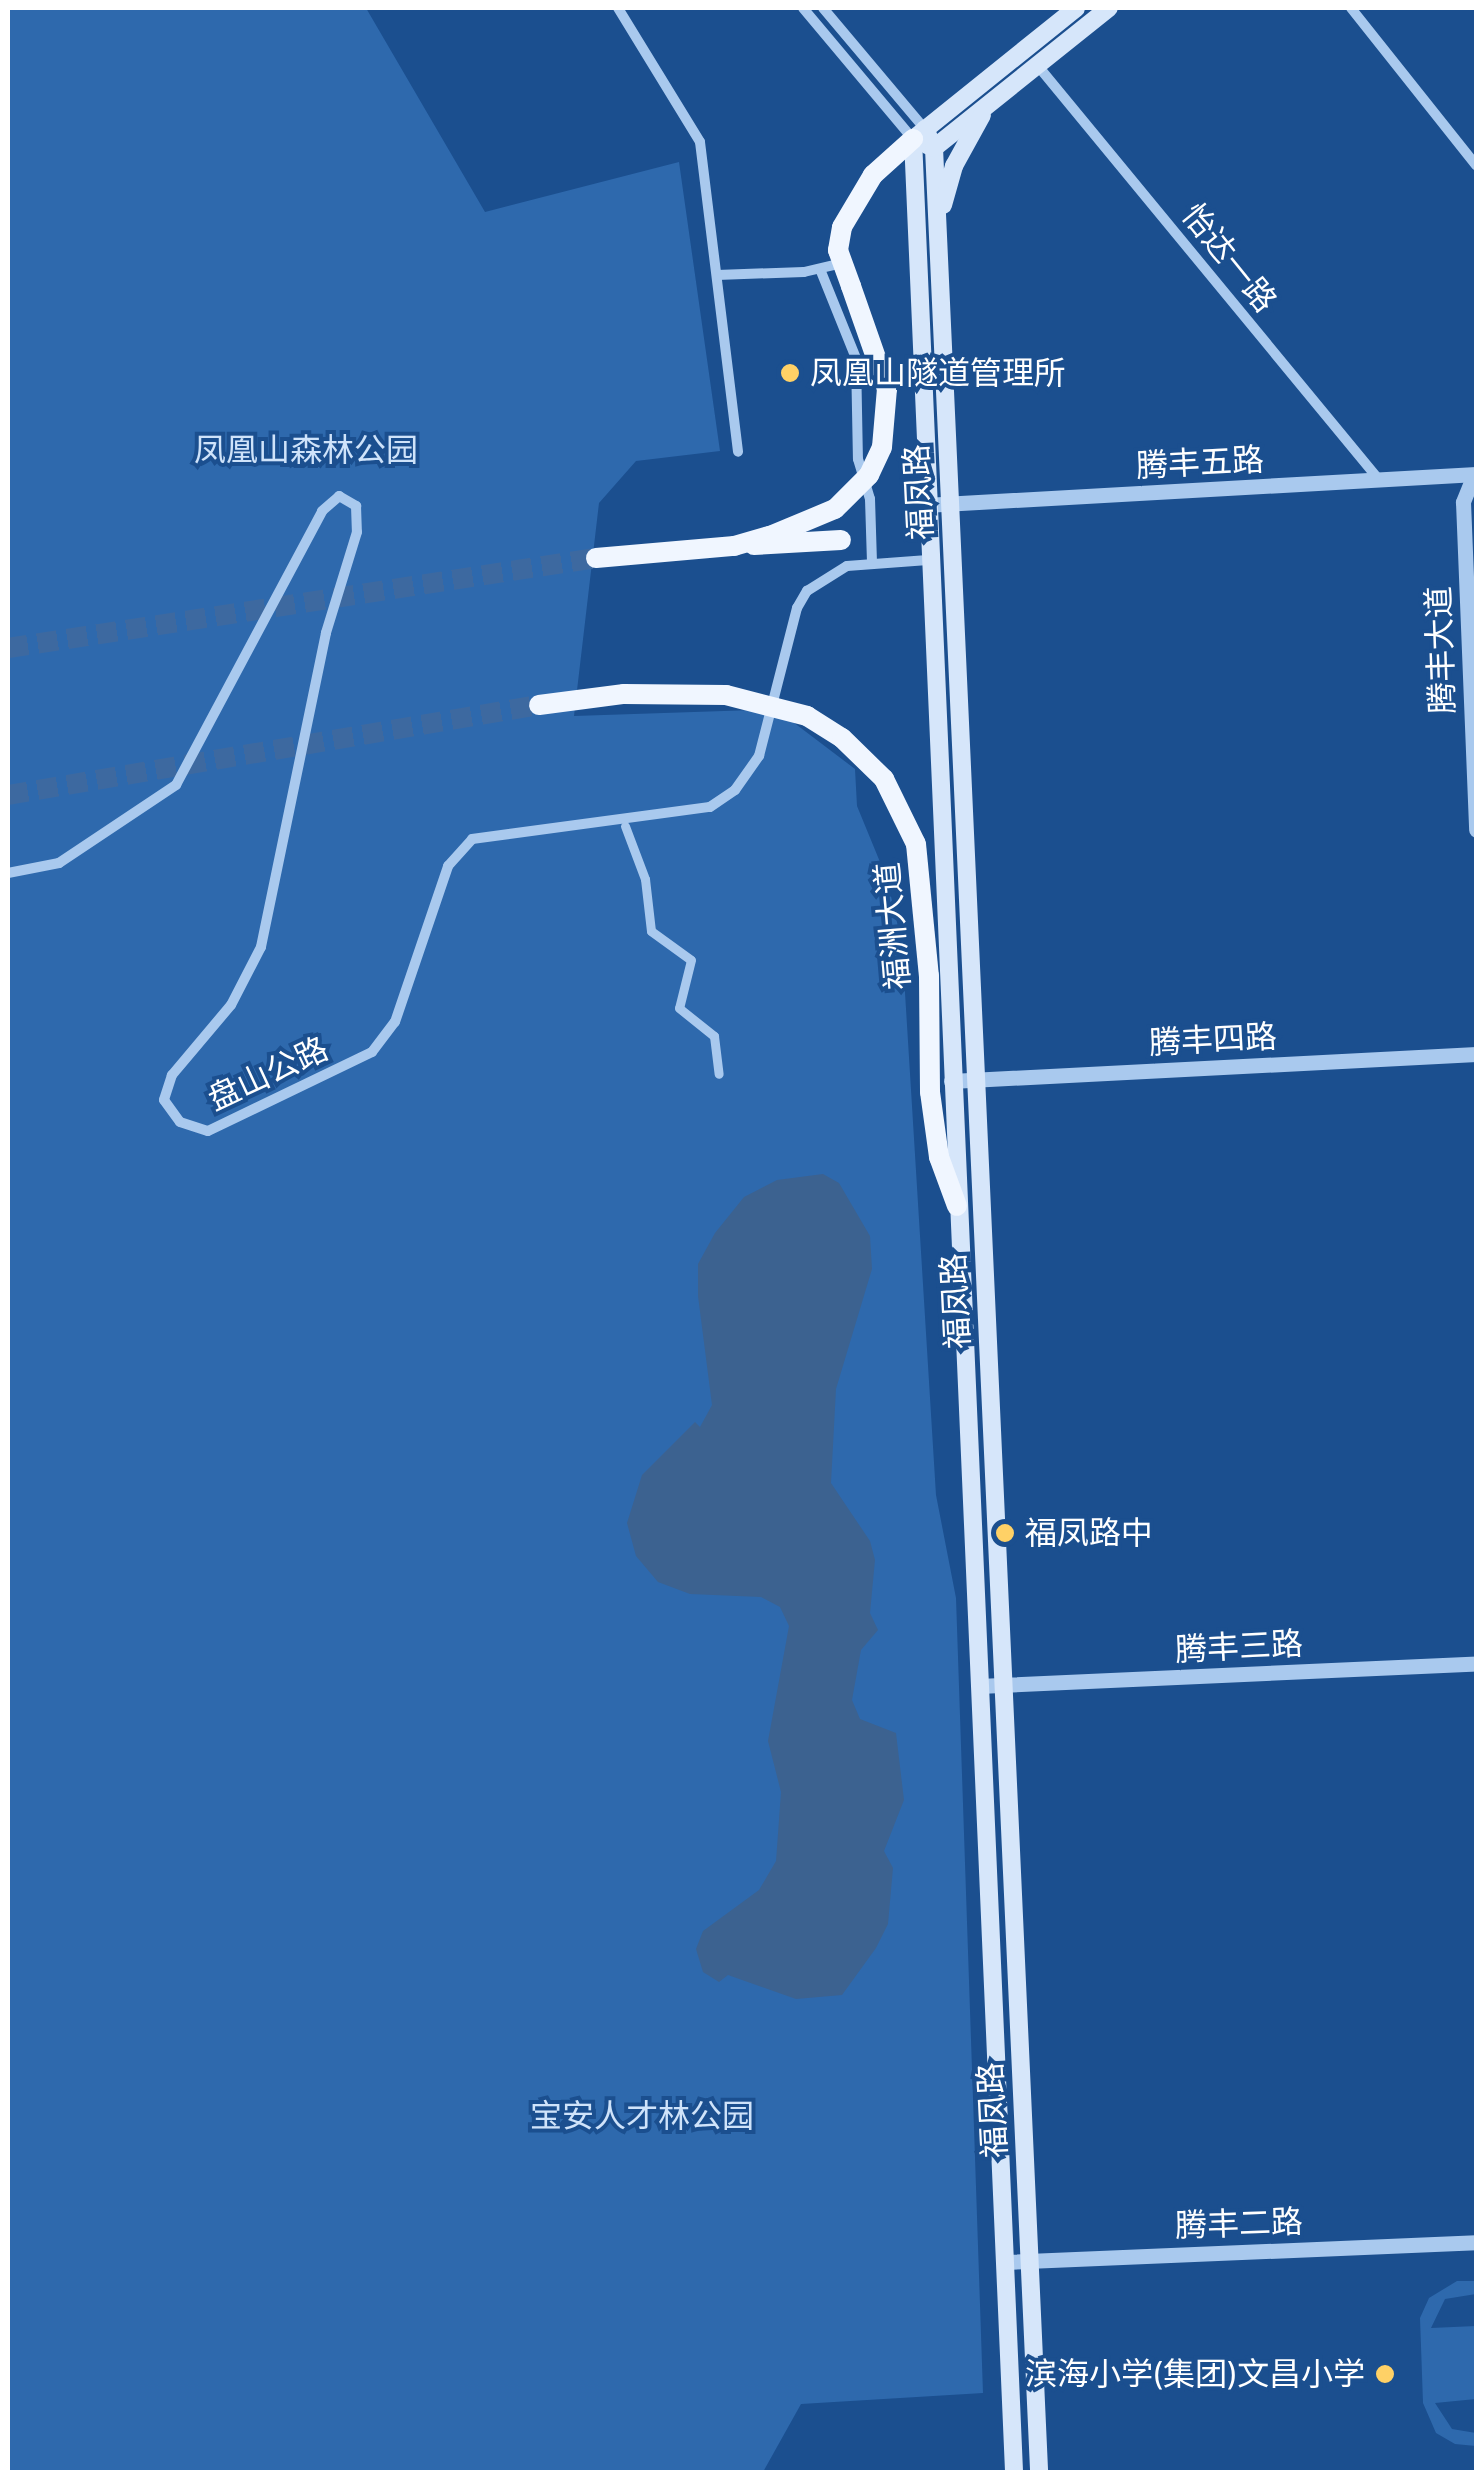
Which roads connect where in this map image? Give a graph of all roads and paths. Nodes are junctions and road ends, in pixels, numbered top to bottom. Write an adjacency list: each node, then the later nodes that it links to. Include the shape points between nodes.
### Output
1 (618, 8): 15 (street, via 700,142)
2 (803, 8): 9 (street)
3 (823, 8): 9 (street)
4 (1076, 8): 9 (main road)
5 (1109, 8): 7 (main road)
6 (1351, 8): 11 (street)
7 (1038, 66): 8 (main road); 18 (street, 怡达一路)
8 (996, 100): 10 (main road); 12 (main road, via 954,166)
9 (919, 134): 10 (main road); 13 (main road, via 880,166 847,216 838,238); 20 (main road, 福凤路)
10 (934, 148): 12 (main road, 福凤路)
11 (1476, 165)
12 (938, 230): 19 (main road, 福凤路)
13 (842, 263): 14 (street); 22 (main road, bridge, via 887,389 882,447 869,475 835,509)
14 (820, 269): 15 (street); 25 (street, via 859,377 858,459 870,499)
15 (717, 276): 16 (street)
16 (738, 452)
17 (1475, 478): 18 (street, 腾丰五路); 28 (street, 腾丰大道, via 1463,502)
18 (1380, 482): 19 (street, 腾丰五路)
19 (950, 503): 20 (street, 腾丰五路); 32 (main road, 福凤路)
20 (926, 504): 24 (main road, 福凤路)
21 (842, 540): 22 (main road)
22 (734, 546): 23 (main road)
23 (596, 558)
24 (928, 560): 25 (street, 盘山公路); 33 (main road, 福凤路)
25 (872, 564): 29 (street, 盘山公路, via 829,573 801,599 763,746 735,790 710,807 472,839 448,866 394,1022 372,1052 208,1131 180,1122 164,1100 172,1074 231,1005 261,947 326,632 356,532 356,506 339,496 322,511 176,785 59,864)
26 (539, 706): 34 (main road, 福洲大道, bridge, via 624,694 726,696 816,720 884,779 916,844 935,1132)
27 (624, 826): 31 (street, via 646,879 651,931 691,960 679,1008 714,1036)
28 (1476, 830)
29 (8, 873)
30 (1476, 1054): 32 (street, 腾丰四路)
31 (719, 1074)
32 (976, 1080): 33 (street, 腾丰四路); 35 (main road, 福凤路)
33 (952, 1081): 34 (main road, 福凤路)
34 (957, 1206): 36 (main road, 福凤路)
35 (992, 1448): 36 (main road); 38 (main road, 福凤路)
36 (968, 1450): 39 (main road, 福凤路)
37 (1476, 1663): 38 (street, 腾丰三路)
38 (1003, 1685): 39 (street, 腾丰三路); 41 (main road, 福凤路)
39 (979, 1686): 42 (main road, 福凤路)
40 (1476, 2242): 41 (street, 腾丰二路)
41 (1029, 2261): 42 (street, 腾丰二路); 44 (main road, 福凤路)
42 (1004, 2262): 43 (main road, 福凤路)
43 (1014, 2472)
44 (1039, 2472)

